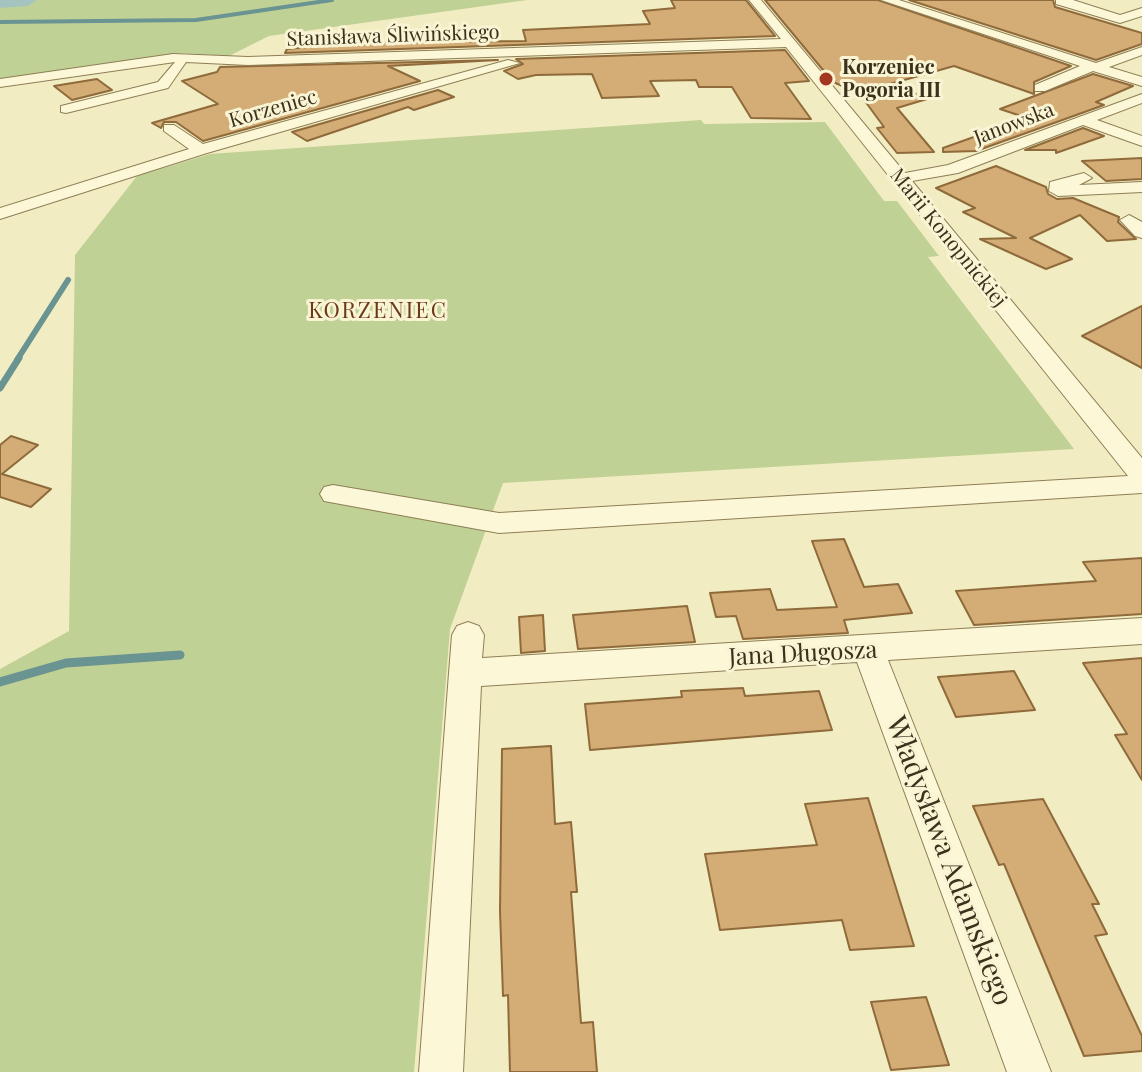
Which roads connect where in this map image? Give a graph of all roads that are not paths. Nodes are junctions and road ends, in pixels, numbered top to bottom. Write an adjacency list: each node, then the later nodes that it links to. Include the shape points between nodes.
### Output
1 (755, 0): 5 (street, Marii Konopnickiej)
2 (887, 0): 10 (street)
3 (1067, 0): 4 (street, via 1060,2 1120,19)
4 (1142, 12)
5 (789, 43): 6 (street, Stanisława Śliwińskiego); 22 (street, Marii Konopnickiej)
6 (559, 51): 8 (street, Stanisława Śliwińskiego); 20 (street, Korzeniec)
7 (1142, 51): 10 (street)
8 (195, 59): 9 (street); 13 (street, Stanisława Śliwińskiego)
9 (180, 64): 11 (street); 16 (street, via 163,85)
10 (1094, 66): 12 (street); 14 (street)
11 (150, 67)
12 (1142, 82)
13 (0, 83)
14 (1040, 88)
15 (1142, 98): 17 (street, Janowska)
16 (66, 109)
17 (1083, 120): 19 (street); 22 (street, Janowska, via 952,169)
18 (169, 128): 20 (street)
19 (1142, 141)
20 (201, 150): 24 (street, Korzeniec)
21 (1084, 178): 23 (street, via 1056,186 1058,191)
22 (898, 179): 25 (street, Marii Konopnickiej)
23 (1142, 187)
24 (0, 214)
25 (1142, 475)
26 (1142, 484): 27 (street, via 499,523)
27 (333, 494)
28 (1142, 631): 30 (street, Jana Długosza)
29 (468, 635): 31 (street)
30 (868, 650): 31 (street, Jana Długosza); 33 (street, Władysława Adamskiego)
31 (465, 673): 32 (street)
32 (441, 1072)
33 (1029, 1072)

